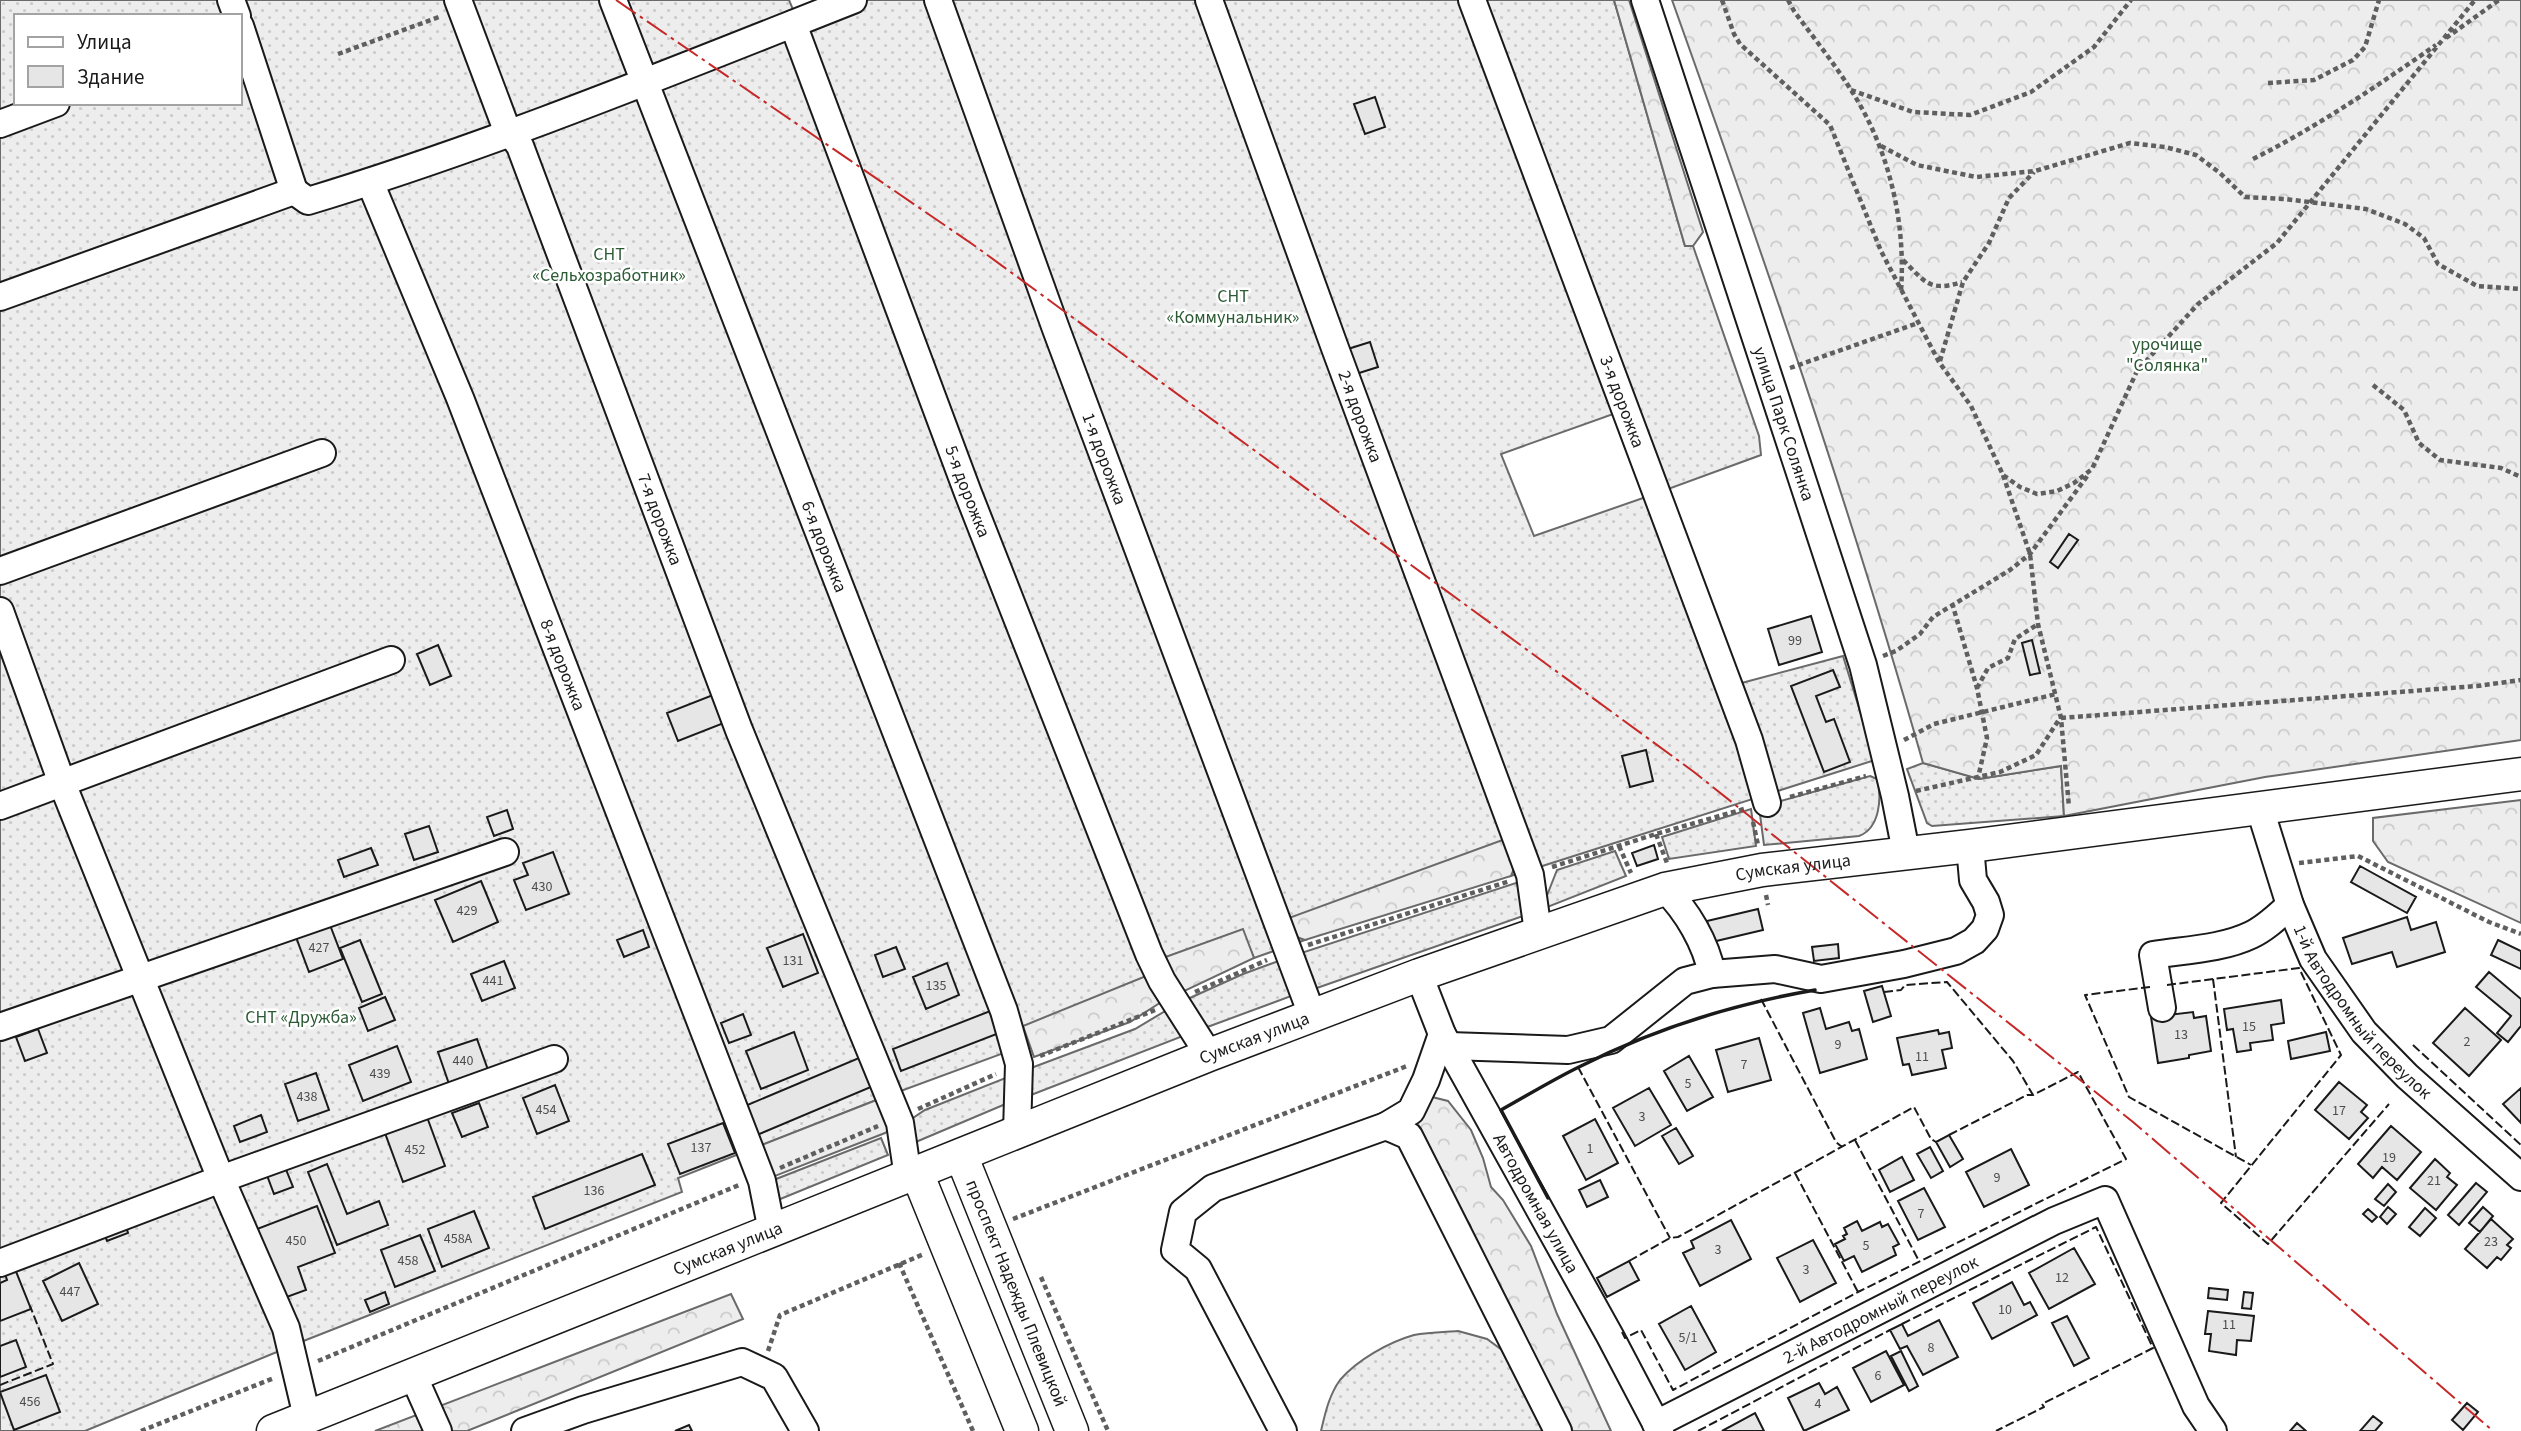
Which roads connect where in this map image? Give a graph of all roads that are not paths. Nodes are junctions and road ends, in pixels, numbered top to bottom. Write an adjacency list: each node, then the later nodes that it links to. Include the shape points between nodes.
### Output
1 (613, 0): 10 (street)
2 (853, 0): 8 (street)
3 (938, 0): 36 (street, 1-я дорожка)
4 (1209, 0): 31 (street, 2-я дорожка, via 1530,875)
5 (1472, 0): 23 (street, 3-я дорожка, via 1749,740)
6 (1645, 0): 28 (street, улица Парк Солянка, via 1863,665)
7 (459, 5): 13 (street)
8 (793, 24): 10 (street); 39 (street, 5-я дорожка, via 968,493 1149,954)
9 (242, 34): 15 (street)
10 (645, 81): 13 (street); 42 (street, 6-я дорожка, via 1004,1011 1019,1064)
11 (51, 105): 12 (street)
12 (0, 124)
13 (507, 128): 14 (street); 44 (street, 7-я дорожка, via 520,146 739,730 900,1123)
14 (370, 182): 15 (street, via 308,201); 47 (street, 8-я дорожка, via 460,398 762,1181)
15 (294, 191): 16 (street)
16 (0, 297)
17 (322, 453): 18 (street)
18 (0, 571)
19 (0, 611): 22 (street)
20 (391, 660): 22 (street)
21 (2521, 774): 25 (main road, Сумская улица)
22 (62, 783): 24 (street); 34 (street)
23 (1767, 803)
24 (0, 806)
25 (2270, 808): 26 (main road, Сумская улица); 30 (street, 1-й Автодромный переулок, via 2277,866)
26 (1970, 846): 28 (main road, Сумская улица); 32 (street, via 1973,880 1990,915 1974,941 1956,951 1821,979 1775,969)
27 (505, 852): 34 (street)
28 (1906, 852): 29 (main road, Сумская улица, via 1762,870)
29 (1658, 872): 31 (main road, Сумская улица); 32 (street, via 1681,905 1709,958)
30 (2290, 905): 35 (street, via 2249,936 2153,955); 45 (street, 1-й Автодромный переулок, via 2313,959 2364,1032)
31 (1538, 932): 33 (main road, Сумская улица)
32 (1712, 974): 38 (street, via 1685,981 1611,1040 1568,1050)
33 (1419, 975): 36 (main road, Сумская улица); 38 (street, Автодромная улица)
34 (141, 978): 37 (street); 46 (street)
35 (2162, 1009)
36 (1312, 1015): 39 (main road, Сумская улица)
37 (0, 1027)
38 (1442, 1045): 41 (street, via 1411,1111); 51 (street, Автодромная улица, via 1611,1336)
39 (1209, 1055): 42 (main road, Сумская улица)
40 (554, 1059): 46 (street)
41 (1386, 1126): 58 (street, via 1213,1188 1183,1212 1175,1250 1198,1269); 59 (street, via 1409,1136)
42 (1017, 1132): 43 (main road, Сумская улица)
43 (961, 1155): 44 (main road, Сумская улица); 57 (main road, проспект Надежды Плевицкой)
44 (912, 1175): 47 (main road, Сумская улица); 56 (main road)
45 (2521, 1177)
46 (221, 1179): 48 (street); 50 (street, via 286,1328)
47 (772, 1231): 49 (main road, Сумская улица)
48 (0, 1263)
49 (413, 1375): 50 (main road, Сумская улица); 53 (street)
50 (307, 1417): 52 (main road, Сумская улица)
51 (1658, 1427): 60 (street, 2-й Автодромный переулок, via 2054,1221 2105,1200 2196,1406)
52 (273, 1431)
53 (438, 1431)
54 (525, 1431): 55 (street, via 742,1362 774,1377)
55 (805, 1431)
56 (1022, 1431)
57 (1072, 1431)
58 (1283, 1431)
59 (1558, 1431)
60 (2213, 1431)

